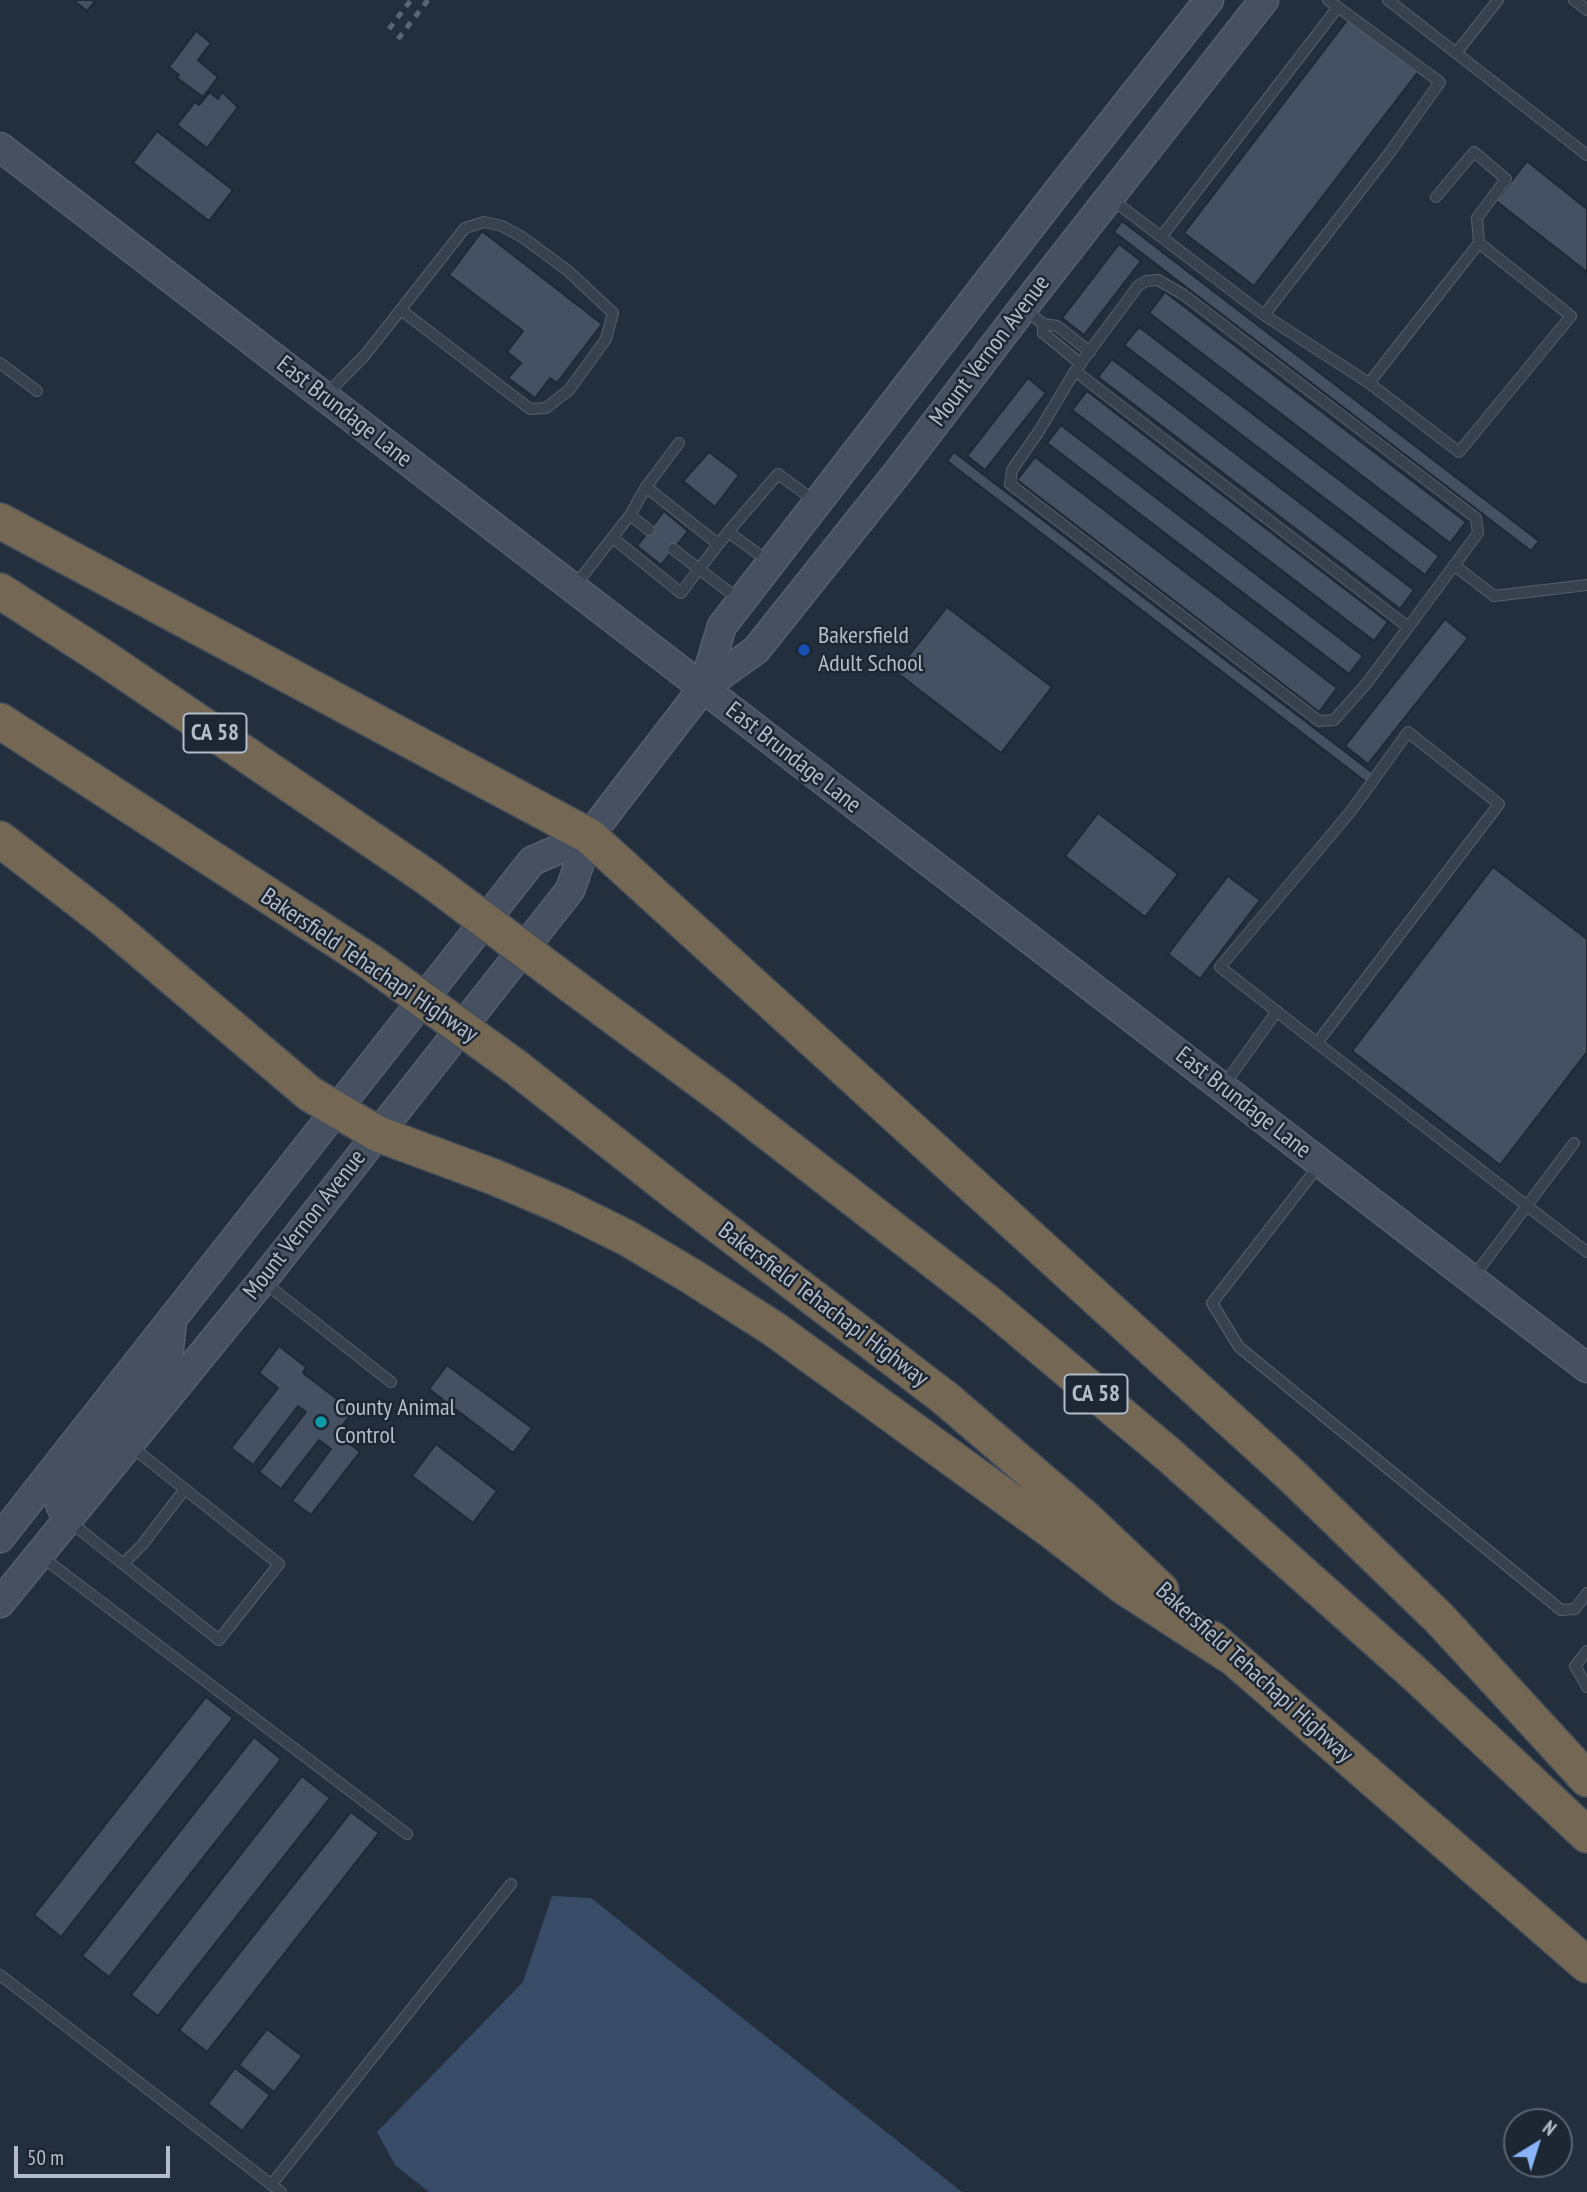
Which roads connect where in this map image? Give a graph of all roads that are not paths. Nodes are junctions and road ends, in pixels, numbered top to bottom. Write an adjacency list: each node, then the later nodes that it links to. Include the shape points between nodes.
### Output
1 (1209, 0): 10 (main road, Mount Vernon Avenue)
2 (1264, 0): 11 (main road, Mount Vernon Avenue)
3 (1328, 0): 7 (lane)
4 (1388, 0): 9 (lane)
5 (1498, 0): 9 (lane)
6 (1574, 0): 8 (lane)
7 (1338, 7): 16 (lane); 19 (lane, via 1440,82)
8 (1587, 10)
9 (1456, 53): 13 (lane)
10 (1143, 83): 11 (main road); 29 (main road, Mount Vernon Avenue)
11 (1177, 110): 14 (main road, Mount Vernon Avenue)
12 (0, 147): 26 (main road, East Brundage Lane)
13 (1587, 155)
14 (1110, 197): 16 (lane); 20 (main road, Mount Vernon Avenue)
15 (1436, 197): 17 (lane, via 1474,152 1506,179 1477,218)
16 (1162, 236): 19 (lane)
17 (1479, 243): 24 (lane); 24 (lane, via 1571,316 1459,452)
18 (401, 310): 18 (lane, via 465,228 484,222 522,237 567,270 613,313 606,339 569,390 546,408 530,409); 26 (lane)
19 (1264, 315): 24 (lane)
20 (1033, 316): 21 (lane, via 1057,326); 23 (lane, via 1043,333); 45 (main road, Mount Vernon Avenue, via 898,472 757,650)
21 (1090, 352): 23 (lane); 38 (lane, via 1146,281 1158,280 1184,295 1476,518 1478,533)
22 (0, 363): 25 (lane)
23 (1078, 367): 44 (lane); 44 (lane, via 1012,470 1010,484 1021,493 1319,721 1334,720)
24 (1369, 383)
25 (37, 391)
26 (325, 397): 41 (main road, East Brundage Lane)
27 (679, 443): 28 (lane)
28 (646, 487): 30 (lane); 35 (lane)
29 (818, 503): 33 (lane, via 778,474); 37 (main road, Mount Vernon Avenue)
30 (630, 515): 32 (lane); 34 (lane)
31 (0, 522): 47 (highway)
32 (649, 530)
33 (728, 532): 35 (lane); 37 (lane)
34 (613, 538): 39 (lane, via 681,593); 41 (lane)
35 (719, 544): 39 (lane)
36 (673, 549): 39 (lane)
37 (771, 563): 43 (main road, Mount Vernon Avenue)
38 (1454, 565): 40 (lane, via 1494,596); 44 (lane)
39 (699, 569): 43 (lane)
40 (1587, 585)
41 (573, 588): 45 (main road, East Brundage Lane)
42 (0, 591): 76 (highway, CA 58, bridge, via 428,878 724,1098 1020,1329 1199,1481)
43 (741, 601): 45 (main road, Mount Vernon Avenue, via 722,626)
44 (1408, 627)
45 (703, 688): 47 (main road, Mount Vernon Avenue); 51 (main road, East Brundage Lane)
46 (0, 722): 72 (highway, Bakersfield Tehachapi Highway, bridge, via 372,963 516,1068 945,1398 1086,1519)
47 (589, 836): 52 (main road, Mount Vernon Avenue, via 532,861); 53 (main road, Mount Vernon Avenue, via 570,890); 74 (highway, via 1308,1490 1440,1619)
48 (0, 839): 52 (highway, via 106,921 310,1094)
49 (1277, 1011): 50 (lane); 50 (lane, via 1220,967 1351,811 1408,732 1499,804); 51 (lane)
50 (1317, 1043): 56 (lane)
51 (1223, 1088): 55 (main road, East Brundage Lane)
52 (337, 1110): 53 (highway); 60 (main road, Mount Vernon Avenue)
53 (378, 1133): 59 (main road, Mount Vernon Avenue); 72 (highway, via 562,1206 691,1276 774,1329 1123,1586)
54 (1574, 1143): 56 (lane)
55 (1320, 1163): 58 (main road, East Brundage Lane); 69 (lane, via 1212,1303 1240,1347 1561,1610 1574,1609)
56 (1527, 1206): 57 (lane); 58 (lane)
57 (1587, 1251)
58 (1472, 1280): 61 (main road, East Brundage Lane)
59 (262, 1281): 62 (lane); 63 (main road, Mount Vernon Avenue)
60 (172, 1320): 65 (main road, via 168,1359 64,1490 60,1504); 66 (main road, Mount Vernon Avenue)
61 (1587, 1368)
62 (391, 1382)
63 (129, 1444): 64 (lane); 65 (main road, Mount Vernon Avenue)
64 (185, 1489): 68 (lane); 68 (lane, via 279,1564 219,1640)
65 (67, 1519): 67 (main road, Mount Vernon Avenue); 68 (lane)
66 (0, 1538)
67 (39, 1554): 70 (main road, Mount Vernon Avenue); 75 (lane)
68 (123, 1564)
69 (1587, 1594)
70 (0, 1603)
71 (1587, 1651): 73 (lane, via 1575,1666)
72 (1229, 1655): 78 (highway, Bakersfield Tehachapi Highway)
73 (1587, 1687)
74 (1587, 1779)
75 (407, 1834)
76 (1587, 1835)
77 (511, 1884): 80 (lane)
78 (1587, 1965)
79 (0, 1975): 80 (lane)
80 (271, 2185): 81 (lane)
81 (281, 2192)

